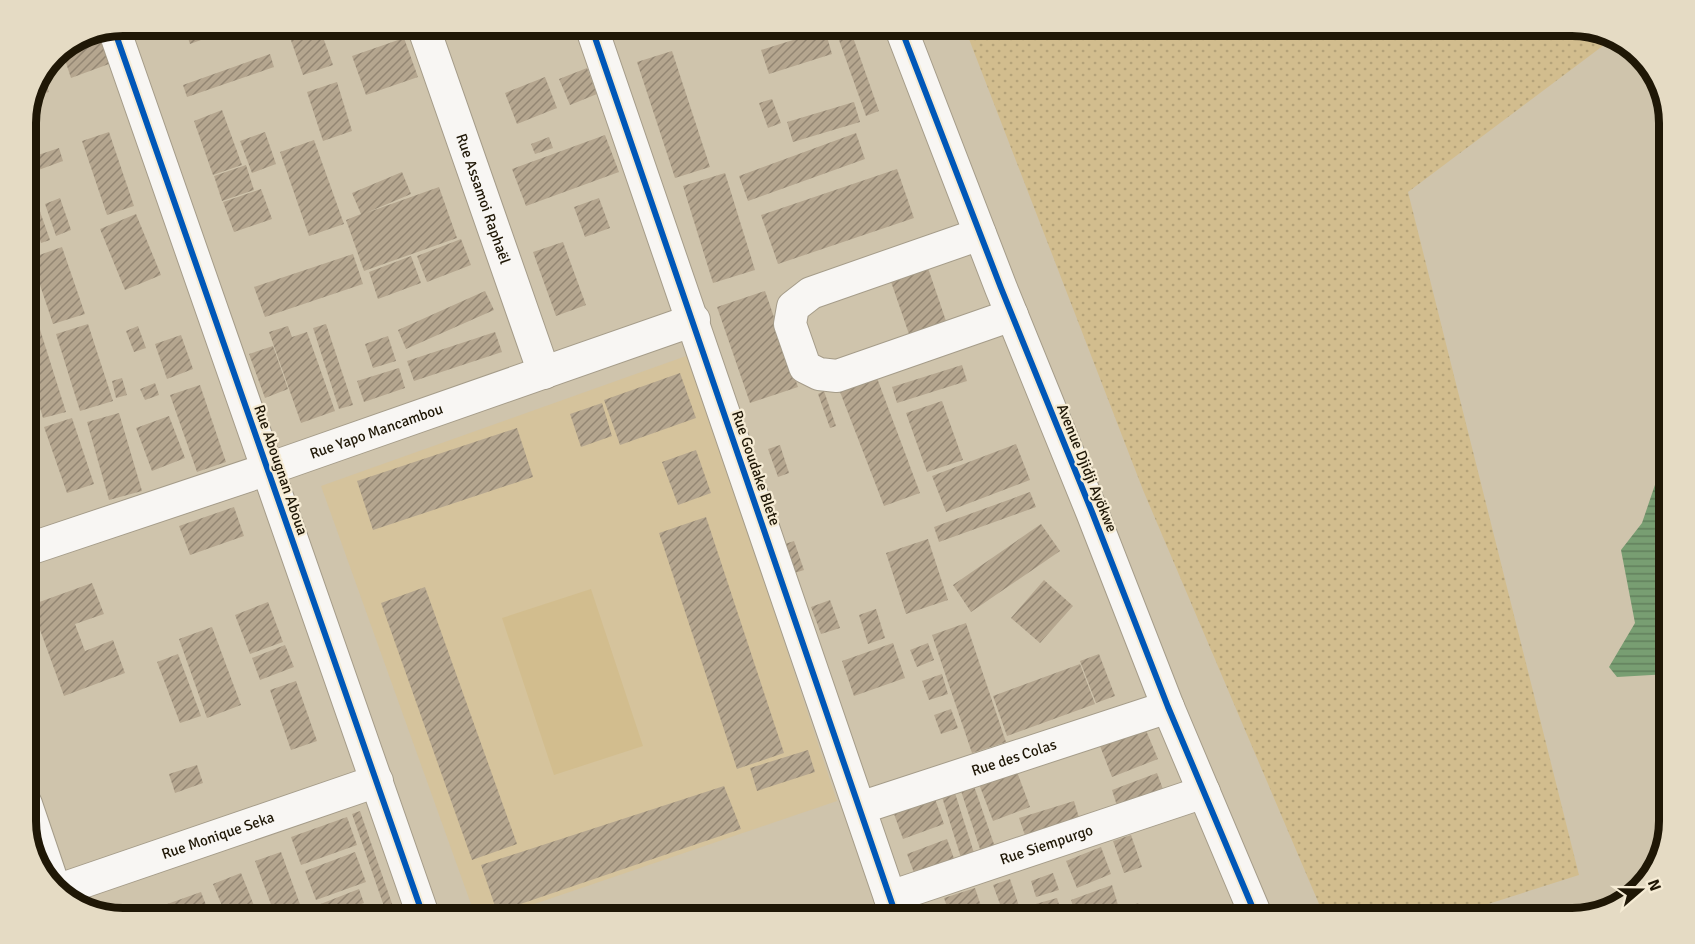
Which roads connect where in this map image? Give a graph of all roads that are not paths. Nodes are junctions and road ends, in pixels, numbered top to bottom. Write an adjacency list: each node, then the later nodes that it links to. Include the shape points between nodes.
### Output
1 (426, 36): 8 (street, Rue Assamoi Raphaël)
2 (594, 36): 7 (street, Rue Goudake Blete)
3 (904, 36): 5 (street, Avenue Djidji Ayökwe)
4 (117, 37): 9 (street, Rue Abougnan Aboua)
5 (980, 234): 6 (street, Avenue Djidji Ayökwe); 6 (street, via 811,293 793,306 790,324 805,367 837,376)
6 (1012, 315): 11 (street, Avenue Djidji Ayökwe)
7 (694, 321): 8 (street, Rue Yapo Mancambou); 14 (street, Rue Goudake Blete)
8 (544, 373): 9 (street, Rue Yapo Mancambou)
9 (268, 469): 10 (street, Rue Yapo Mancambou); 12 (street, Rue Abougnan Aboua)
10 (36, 547)
11 (1168, 707): 13 (street, Avenue Djidji Ayökwe); 14 (street, Rue des Colas)
12 (377, 781): 15 (street, Rue Monique Seka); 16 (street, Rue Abougnan Aboua)
13 (1204, 792): 17 (street, Rue Siempurgo); 18 (street, Avenue Djidji Ayökwe)
14 (860, 808): 17 (street, Rue Goudake Blete)
15 (67, 887)
16 (421, 908)
17 (894, 908)
18 (1253, 908)

